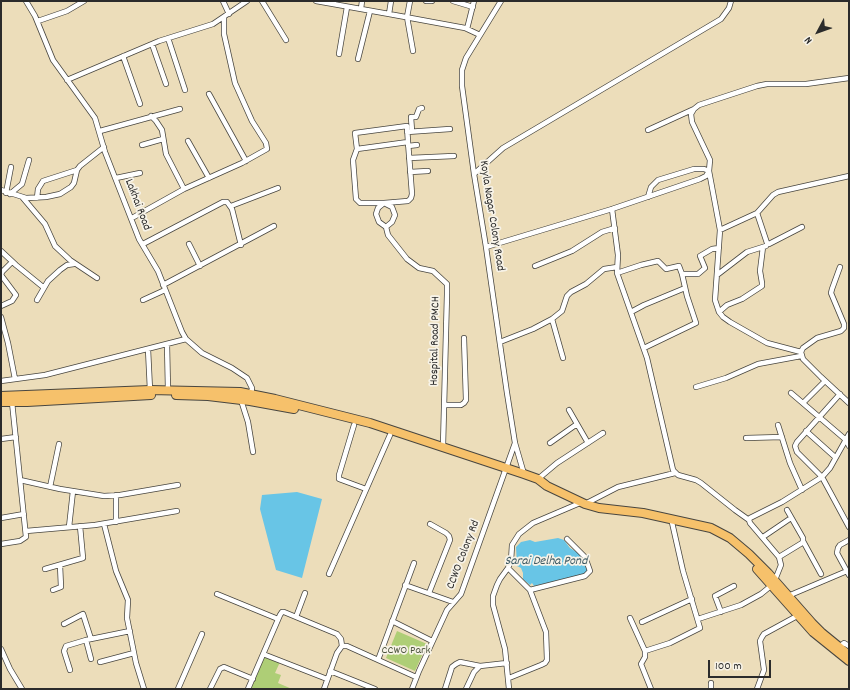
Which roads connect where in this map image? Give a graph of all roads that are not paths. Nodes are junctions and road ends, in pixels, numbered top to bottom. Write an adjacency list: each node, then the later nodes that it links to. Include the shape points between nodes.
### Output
1 (26, 1): 25 (street, Lakhai Road)
2 (84, 1): 25 (street)
3 (223, 1): 21 (street)
4 (247, 1): 21 (street)
5 (262, 1): 29 (street)
6 (316, 1): 16 (street)
7 (362, 1): 19 (street)
8 (391, 1): 22 (street)
9 (410, 1): 23 (street)
10 (426, 1): 11 (street)
11 (432, 1)
12 (453, 1): 18 (street)
13 (474, 1): 18 (street)
14 (501, 1): 27 (street, Koyla Nagar Colony Road)
15 (731, 1): 66 (street, via 721,19 503,148)
16 (334, 3): 17 (street)
17 (347, 7): 19 (street); 32 (street)
18 (473, 7): 26 (street)
19 (361, 9): 20 (street)
20 (370, 11): 22 (street); 34 (street)
21 (229, 14): 24 (street)
22 (389, 14): 23 (street)
23 (407, 17): 26 (street); 31 (street)
24 (224, 18): 28 (street); 59 (street, via 224,34 235,83 252,121 267,146 264,151)
25 (38, 21): 36 (street, Lakhai Road, via 52,60)
26 (467, 29): 27 (street)
27 (480, 35): 66 (street, Koyla Nagar Colony Road, via 462,70)
28 (168, 38): 30 (street); 38 (street)
29 (286, 40)
30 (152, 44): 33 (street); 37 (street)
31 (413, 51)
32 (339, 54)
33 (123, 56): 36 (street); 40 (street)
34 (358, 59)
35 (849, 78): 43 (street, via 806,84 757,86)
36 (67, 80): 47 (street, Lakhai Road, via 90,110)
37 (166, 84)
38 (185, 90)
39 (209, 94): 59 (street)
40 (140, 104)
41 (422, 108): 48 (street, via 419,108 416,116 411,117)
42 (180, 109): 44 (street)
43 (694, 109): 46 (street); 63 (street, via 691,114 692,122 710,160)
44 (151, 116): 47 (street); 49 (street, via 162,130)
45 (450, 129): 48 (street)
46 (648, 130)
47 (100, 131): 54 (street, Lakhai Road)
48 (410, 132): 51 (street); 55 (street, via 407,126 355,133)
49 (163, 139): 52 (street); 71 (street, via 166,154)
50 (188, 141): 69 (street)
51 (408, 144): 53 (street); 55 (street); 57 (street)
52 (142, 145)
53 (417, 145)
54 (104, 146): 61 (street); 68 (street, Lakhai Road)
55 (357, 149): 76 (street, via 353,160 356,199 360,204)
56 (454, 156): 57 (street)
57 (409, 158): 64 (street)
58 (29, 160): 72 (street, via 24,180 19,187)
59 (246, 161): 69 (street)
60 (11, 166): 72 (street)
61 (77, 170): 75 (street, via 43,181); 75 (street, via 74,183 66,191 55,196)
62 (428, 171): 64 (street)
63 (709, 171): 73 (street, via 700,179); 73 (street, via 694,169 658,180 650,187); 85 (street)
64 (410, 172): 76 (street, via 410,200)
65 (140, 173): 68 (street)
66 (474, 174): 90 (street, Koyla Nagar Colony Road)
67 (849, 176): 79 (street, via 778,192)
68 (116, 178): 80 (street, Lakhai Road)
69 (209, 178): 71 (street)
70 (278, 188): 77 (street)
71 (184, 189): 80 (street)
72 (5, 192): 74 (street)
73 (648, 197): 78 (street)
74 (23, 198): 75 (street); 95 (street, via 45,224 55,246)
75 (37, 198)
76 (384, 203): 82 (street, via 376,214 379,222); 82 (street, via 392,207 395,216)
77 (231, 206): 86 (street, via 223,202); 89 (street)
78 (612, 209): 84 (street); 90 (street)
79 (757, 213): 85 (street); 88 (street)
80 (132, 218): 86 (street, Lakhai Road)
81 (274, 226): 89 (street)
82 (386, 227): 137 (street, Hospital Road PMCH, via 388,235 407,258 419,268 433,271 446,284)
83 (802, 227): 88 (street)
84 (615, 228): 97 (street, via 594,236 579,248); 98 (street)
85 (720, 230): 92 (street)
86 (142, 244): 105 (street, Lakhai Road, via 152,258)
87 (190, 244): 96 (street)
88 (769, 244): 91 (street)
89 (241, 245): 96 (street)
90 (486, 247): 116 (street, Koyla Nagar Colony Road)
91 (764, 247): 102 (street, via 747,252); 111 (street, via 760,271 762,286)
92 (719, 248): 101 (street, via 700,256 705,268 698,274); 102 (street)
93 (1, 251): 94 (street)
94 (12, 262): 104 (street); 109 (street, via 1,275 16,295)
95 (74, 264): 103 (street); 104 (street, via 60,270)
96 (200, 266): 105 (street)
97 (535, 266)
98 (617, 267): 100 (street); 113 (street, via 604,269 586,284 571,292 567,296 562,312)
99 (840, 267): 120 (street, via 831,293 844,328 817,338 803,348)
100 (617, 273): 101 (street, via 658,262 666,269 679,266); 110 (street)
101 (682, 274): 106 (street)
102 (717, 275): 111 (street, via 715,300)
103 (97, 278)
104 (43, 287): 107 (street)
105 (164, 288): 108 (street); 115 (street, Lakhai Road)
106 (685, 288): 110 (street); 118 (street, via 696,323)
107 (37, 300)
108 (143, 300)
109 (1, 306)
110 (631, 312): 118 (street)
111 (719, 312): 120 (street, via 730,322 767,343)
112 (1, 317): 122 (street)
113 (552, 320): 116 (street); 121 (street)
114 (464, 338): 137 (street, via 466,400 461,405)
115 (186, 339): 117 (street); 131 (street, Lakhai Road, via 202,353 246,378 252,388)
116 (500, 342): 153 (street, Koyla Nagar Colony Road)
117 (166, 344): 119 (street); 127 (street)
118 (644, 348): 162 (street)
119 (148, 349): 122 (street, via 45,375); 126 (street)
120 (801, 354): 124 (street); 125 (street, via 758,364)
121 (563, 358)
122 (15, 379): 123 (street)
123 (1, 381)
124 (825, 381): 129 (street); 135 (street)
125 (696, 387)
126 (150, 390): 127 (highway); 130 (highway)
127 (168, 390): 131 (highway, via 228,392)
128 (791, 393): 135 (street)
129 (840, 394): 136 (street); 139 (street)
130 (1, 396)
131 (251, 398): 132 (highway); 141 (highway); 143 (highway, via 338,415)
132 (241, 400): 134 (highway, via 162,395); 159 (street)
133 (1, 402): 134 (highway)
134 (12, 402): 148 (street)
135 (803, 403): 139 (street)
136 (849, 403)
137 (444, 405): 157 (street, Hospital Road PMCH)
138 (569, 410): 140 (street)
139 (819, 417): 144 (street); 152 (street)
140 (577, 424): 154 (street); 155 (street)
141 (354, 425): 143 (highway); 170 (street, via 339,479)
142 (778, 425): 149 (street)
143 (380, 429): 147 (highway); 157 (highway)
144 (806, 431): 160 (street); 164 (street, via 797,442 796,449)
145 (602, 433): 155 (street)
146 (849, 434): 152 (street)
147 (390, 435): 161 (highway); 170 (street)
148 (16, 437): 151 (street); 166 (street)
149 (782, 437): 150 (street); 171 (street)
150 (746, 438)
151 (1, 439)
152 (846, 440): 158 (street); 160 (street)
153 (515, 443): 161 (street, Koyla Nagar Colony Road); 163 (street, Koyla Nagar Colony Road)
154 (550, 443)
155 (588, 443): 165 (street, via 557,462)
156 (59, 444): 169 (street)
157 (443, 446): 161 (highway)
158 (849, 446)
159 (253, 452)
160 (836, 457): 164 (street)
161 (506, 469): 163 (highway); 168 (highway); 212 (street, CCWO Colony Rd, via 461,594)
162 (675, 473): 174 (street, via 618,487); 180 (street, via 701,483)
163 (524, 474): 165 (highway)
164 (822, 476): 171 (street); 187 (street)
165 (538, 479): 168 (highway)
166 (20, 480): 169 (street); 177 (street)
167 (178, 485): 173 (street)
168 (547, 486): 174 (highway)
169 (50, 487): 172 (street)
170 (366, 489): 200 (street)
171 (802, 490): 180 (street, via 752,516)
172 (73, 491): 173 (street, via 98,496); 186 (street)
173 (116, 495): 182 (street)
174 (582, 503): 181 (highway, via 606,511); 197 (street, via 533,523 519,534 512,545)
175 (787, 510): 179 (street)
176 (177, 511): 182 (street)
177 (24, 514): 178 (street); 188 (street)
178 (1, 518)
179 (791, 518): 189 (street); 192 (street)
180 (749, 520): 189 (street)
181 (671, 521): 202 (highway, via 705,531 726,542); 211 (street)
182 (116, 522): 183 (street)
183 (104, 524): 185 (street); 222 (street, via 114,567 128,600 127,616)
184 (430, 524): 208 (street, via 446,533 450,540)
185 (80, 526): 186 (street); 196 (street, via 83,558)
186 (69, 527): 188 (street)
187 (849, 527)
188 (26, 531): 193 (street, via 23,541)
189 (763, 537): 194 (street)
190 (567, 539): 206 (street, via 585,557 590,571 585,576)
191 (849, 540): 199 (street, via 840,545 837,553)
192 (803, 541): 194 (street); 201 (street)
193 (1, 544)
194 (779, 557): 202 (street, via 781,565)
195 (414, 563): 203 (street)
196 (60, 565): 198 (street); 205 (street, via 61,587)
197 (508, 568): 206 (street); 238 (street, via 493,596)
198 (45, 569)
199 (848, 573): 210 (street)
200 (329, 574)
201 (821, 574)
202 (773, 583): 210 (highway); 213 (street, via 761,594 741,605); 214 (highway)
203 (405, 585): 208 (street); 219 (street)
204 (734, 586): 213 (street, via 715,596)
205 (53, 590)
206 (530, 590): 243 (street, via 546,632 547,660)
207 (305, 593): 215 (street)
208 (429, 593): 212 (street)
209 (217, 594): 217 (street)
210 (788, 596): 228 (highway, via 812,624)
211 (692, 599): 218 (street); 220 (street)
212 (453, 602): 225 (street, CCWO Colony Rd)
213 (720, 612): 218 (street)
214 (797, 616): 237 (highway); 260 (street, via 762,637 760,642 764,670)
215 (296, 617): 217 (street, via 284,612); 226 (street, via 337,634)
216 (630, 618): 230 (street)
217 (278, 619): 232 (street)
218 (698, 619): 230 (street, via 700,628)
219 (392, 621): 225 (street); 235 (street)
220 (642, 622)
221 (64, 624): 224 (street, via 83,614)
222 (130, 631): 224 (street); 231 (street)
223 (202, 634): 249 (street)
224 (88, 640): 234 (street); 240 (street, via 65,648)
225 (432, 641): 242 (street, CCWO Colony Rd)
226 (342, 646): 235 (street); 241 (street)
227 (849, 646): 228 (street, via 844,643)
228 (839, 647): 233 (highway)
229 (1, 649): 247 (street)
230 (645, 651): 258 (street, via 641,664)
231 (134, 653): 236 (street); 248 (street)
232 (263, 654): 244 (street); 245 (street)
233 (849, 655)
234 (91, 659)
235 (378, 660): 242 (street)
236 (100, 662)
237 (849, 662)
238 (507, 663): 239 (street); 243 (street)
239 (480, 666): 255 (street, via 460,662 456,664 452,667); 256 (street, via 474,672)
240 (70, 670)
241 (330, 671): 245 (street); 253 (street)
242 (416, 677): 254 (street, CCWO Colony Rd)
243 (509, 678): 257 (street)
244 (253, 679): 250 (street, via 224,667 220,669); 251 (street)
245 (327, 679): 252 (street)
246 (711, 683): 259 (street)
247 (22, 689)
248 (144, 689)
249 (178, 689)
250 (210, 689)
251 (248, 689)
252 (324, 689)
253 (375, 689)
254 (412, 689)
255 (445, 689)
256 (466, 689)
257 (509, 689)
258 (651, 689)
259 (711, 689)
260 (757, 689)

